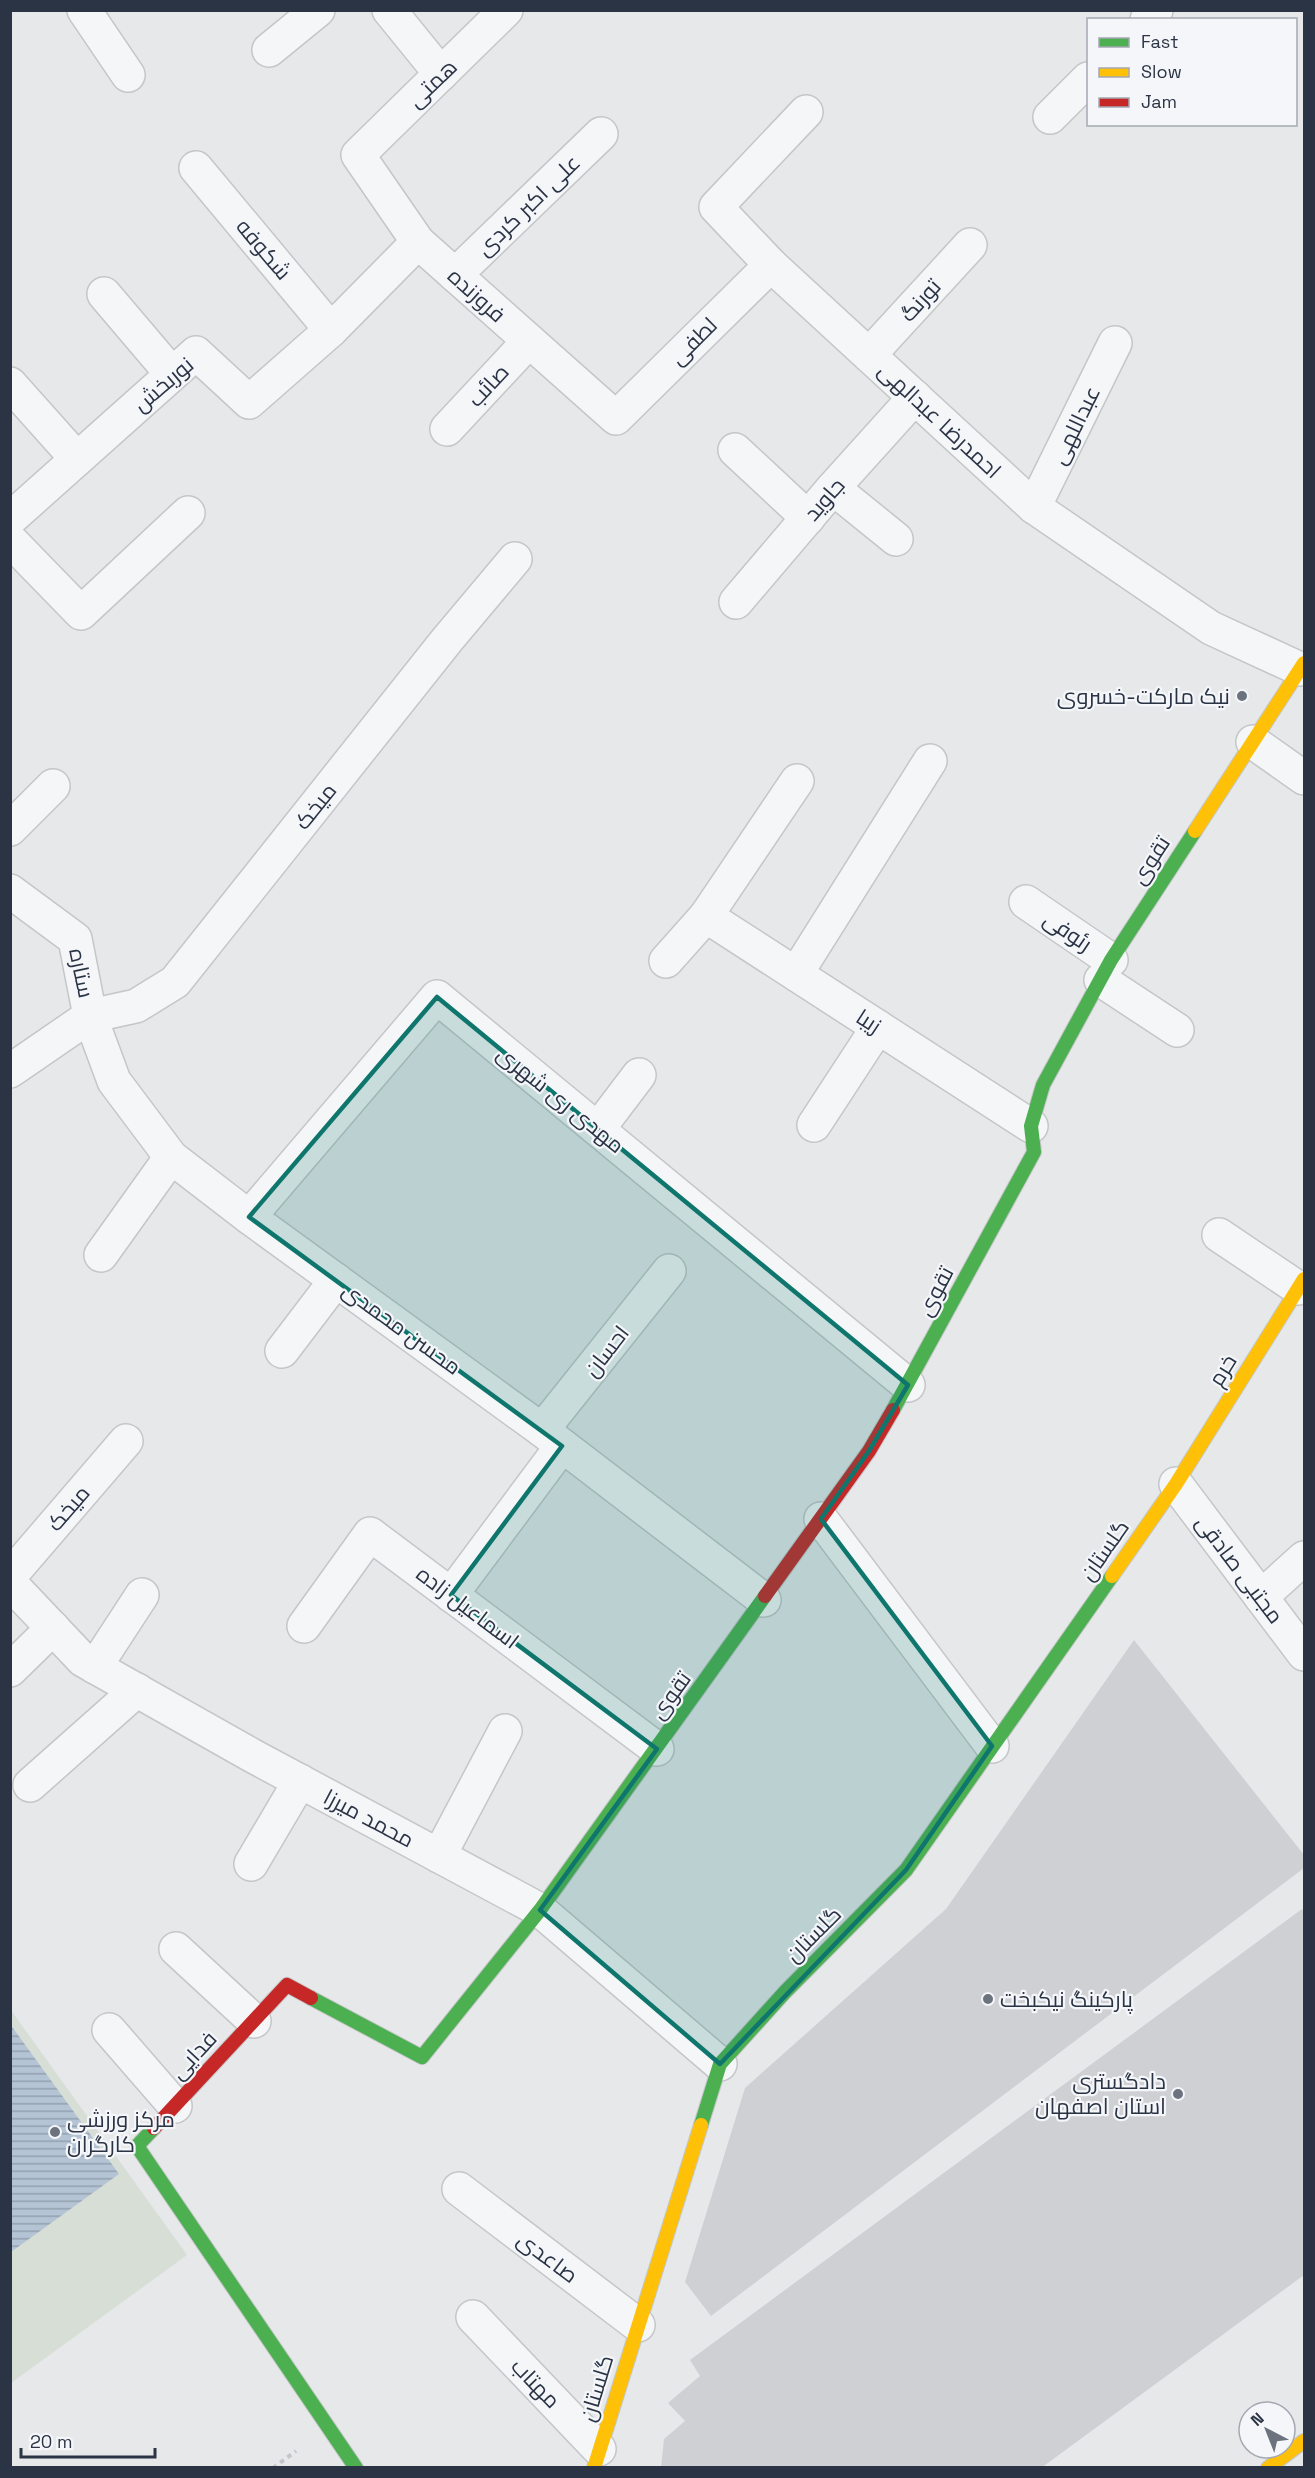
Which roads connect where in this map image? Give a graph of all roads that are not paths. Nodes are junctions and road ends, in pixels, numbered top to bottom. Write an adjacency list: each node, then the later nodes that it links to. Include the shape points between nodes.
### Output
1 (84, 10): 7 (street)
2 (318, 10): 5 (street)
3 (389, 10): 6 (street)
4 (506, 10): 6 (street, همتی)
5 (269, 50)
6 (441, 74): 12 (street, همتی)
7 (128, 75)
8 (1087, 81): 10 (street)
9 (806, 112): 16 (street, احمدرضا عبدالهی, via 716,207)
10 (1050, 117)
11 (601, 134): 17 (street, علی اکبر کردی)
12 (358, 155): 14 (street, فروزنده)
13 (196, 168): 19 (street, شکوفه)
14 (418, 242): 17 (street, فروزنده); 19 (street, نوربخش)
15 (970, 244): 22 (street, تورنگ)
16 (771, 265): 22 (street, احمدرضا عبدالهی); 26 (street, لطفی)
17 (455, 275): 20 (street, فروزنده)
18 (104, 294): 23 (street)
19 (331, 330): 23 (street, نوربخش, via 249,402 195,353)
20 (529, 341): 26 (street, فروزنده); 27 (street, صائب)
21 (1115, 343): 31 (street, عبداللهی)
22 (869, 355): 25 (street, احمدرضا عبدالهی)
23 (172, 374): 29 (street, نوربخش)
24 (10, 384): 29 (street)
25 (915, 397): 30 (street, جاوید); 31 (street, احمدرضا عبدالهی)
26 (616, 418)
27 (447, 429)
28 (735, 450): 33 (street)
29 (77, 459): 34 (street, نوربخش)
30 (833, 488): 33 (street, جاوید); 35 (street)
31 (1034, 507): 39 (street, احمدرضا عبدالهی, via 1211,628)
32 (188, 513): 36 (street, via 81,614)
33 (808, 518): 38 (street, جاوید)
34 (10, 519)
35 (896, 539)
36 (10, 540)
37 (515, 559): 52 (street, میخک, via 175,982 136,1006)
38 (736, 602)
39 (1302, 666): 40 (street, تقوی)
40 (1253, 742): 42 (street); 50 (street, تقوی)
41 (930, 761): 51 (street)
42 (1305, 778)
43 (797, 781): 48 (street)
44 (53, 786): 45 (street)
45 (10, 829)
46 (10, 891): 52 (street, ستاره, via 75,939)
47 (1026, 902): 50 (street, رئوفی)
48 (706, 916): 49 (street); 51 (street, زیبا)
49 (666, 961)
50 (1106, 970): 54 (street, رئوفی); 58 (street, تقوی, via 1043,1085)
51 (796, 974): 53 (street, زیبا)
52 (90, 1016): 55 (street); 60 (street, محسن محمدی, via 114,1081)
53 (878, 1027): 57 (street); 58 (street, زیبا)
54 (1177, 1030)
55 (10, 1071)
56 (639, 1075): 59 (street)
57 (814, 1125)
58 (1031, 1125): 68 (street, تقوی, via 1034,1152)
59 (598, 1129): 61 (street, مهدی ری شهری, via 437,997); 68 (street, مهدی ری شهری)
60 (171, 1157): 61 (street, محسن محمدی); 63 (street)
61 (249, 1217): 65 (street, محسن محمدی)
62 (1219, 1235): 66 (street)
63 (101, 1255)
64 (669, 1271): 69 (street, احسان)
65 (336, 1280): 67 (street); 69 (street, محسن محمدی)
66 (1301, 1283): 71 (street, خرم)
67 (282, 1351)
68 (908, 1384): 72 (street, تقوی, via 870,1451)
69 (552, 1438): 77 (street, احسان); 79 (street, محسن محمدی)
70 (126, 1441): 74 (street, میخک)
71 (1176, 1484): 78 (street, مجتبی صادقی); 87 (street, گلستان)
72 (821, 1519): 79 (street, تقوی); 87 (street)
73 (1305, 1557): 78 (street)
74 (10, 1576)
75 (10, 1583): 81 (street, محمد میرزا)
76 (142, 1594): 83 (street)
77 (451, 1595): 80 (street, اسماعیل زاده, via 370,1534); 88 (street, اسماعیل زاده)
78 (1261, 1597): 82 (street, مجتبی صادقی)
79 (764, 1599): 88 (street, تقوی)
80 (304, 1626)
81 (53, 1628): 83 (street, محمد میرزا, via 83,1660); 84 (street)
82 (1305, 1654)
83 (95, 1666): 85 (street, محمد میرزا)
84 (10, 1670)
85 (137, 1690): 89 (street, محمد میرزا); 90 (street)
86 (506, 1731): 91 (street)
87 (992, 1746): 97 (street, گلستان, via 906,1870)
88 (657, 1749): 93 (street, تقوی)
89 (300, 1781): 91 (street, محمد میرزا); 92 (street)
90 (30, 1785)
91 (439, 1856): 93 (street, محمد میرزا)
92 (251, 1864)
93 (540, 1910): 95 (street, فدایی, via 422,2057 287,1985); 97 (street, محمد میرزا)
94 (176, 1949): 95 (street)
95 (254, 2021): 98 (street, فدایی)
96 (110, 2030): 98 (street)
97 (720, 2064): 101 (street, گلستان)
98 (175, 2106): 104 (street, فدایی, via 138,2146)
99 (459, 2189): 101 (street, صاعدی)
100 (473, 2318): 103 (street, مهتاب)
101 (638, 2325): 103 (street, گلستان)
102 (1305, 2441): 105 (street)
103 (596, 2458)
104 (356, 2468)
105 (1268, 2468)

